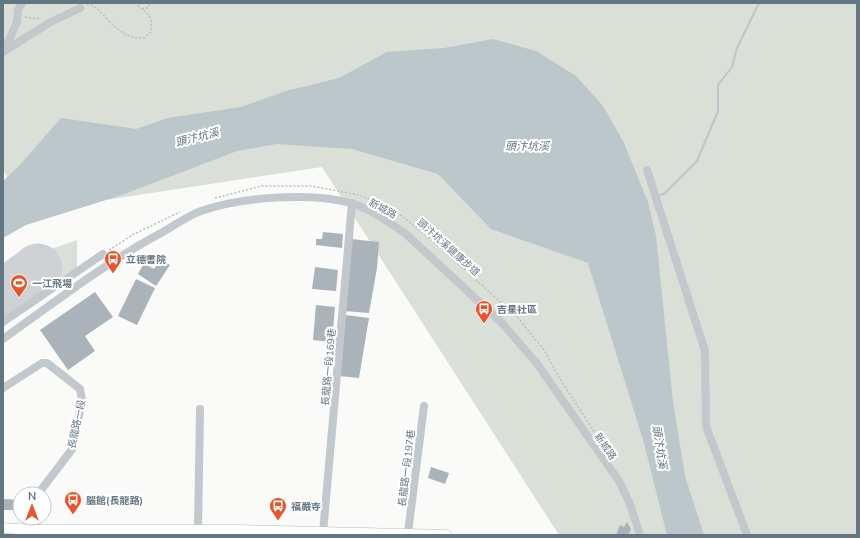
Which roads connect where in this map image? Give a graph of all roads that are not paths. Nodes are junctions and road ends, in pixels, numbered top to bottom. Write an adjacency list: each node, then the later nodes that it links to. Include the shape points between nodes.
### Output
1 (22, 3): 3 (street)
2 (80, 8): 3 (street, via 49,23)
3 (4, 52)
4 (647, 170): 22 (street, via 705,351 706,426)
5 (352, 203): 8 (street, 新城路, via 316,198 272,198 201,211 118,257); 18 (street, 長龍路一段169巷); 21 (street, 新城路, via 406,234 519,342 619,481)
6 (103, 254): 7 (street)
7 (3, 322)
8 (3, 339)
9 (3, 388): 12 (street, 長龍路一段, via 42,363 47,363 80,389 82,399 73,448)
10 (424, 406): 19 (street, 長龍路一段197巷)
11 (200, 409): 16 (street)
12 (44, 486)
13 (35, 526): 15 (street)
14 (3, 528): 15 (main road)
15 (35, 530): 16 (main road)
16 (198, 530): 17 (main road)
17 (217, 533): 18 (main road)
18 (323, 533): 19 (main road)
19 (408, 533): 20 (main road)
20 (446, 535)
21 (640, 535)
22 (747, 535)

